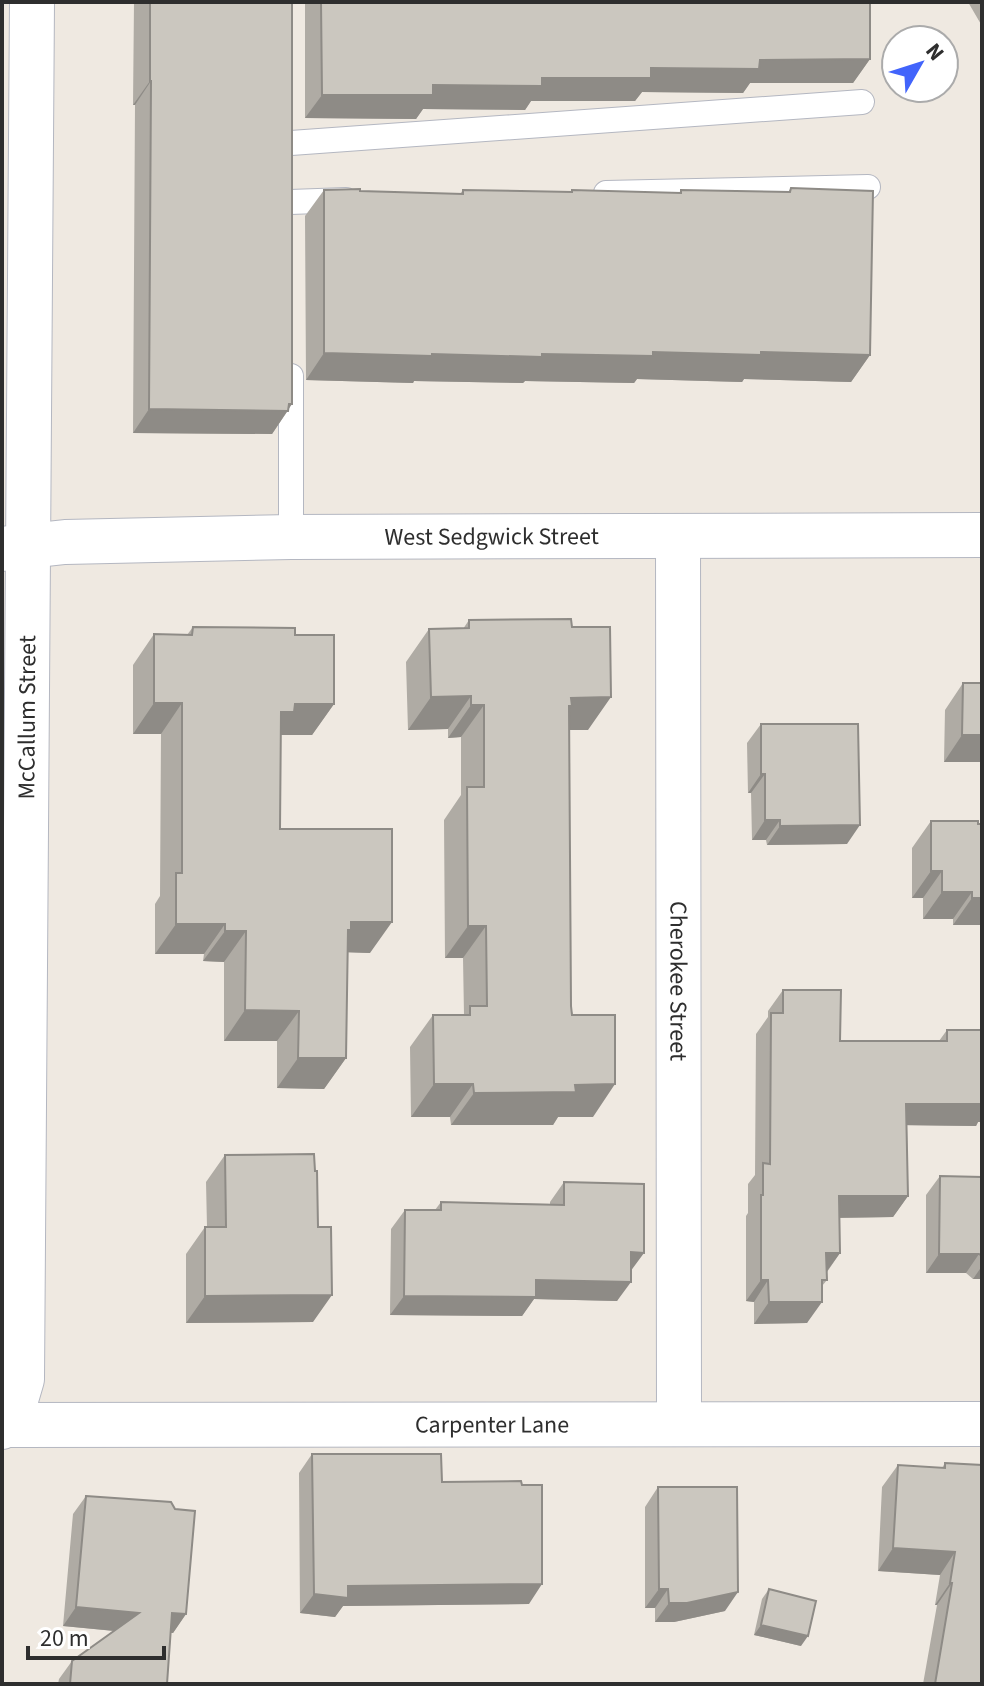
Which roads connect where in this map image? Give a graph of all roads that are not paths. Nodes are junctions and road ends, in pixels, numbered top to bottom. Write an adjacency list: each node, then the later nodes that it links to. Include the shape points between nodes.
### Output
1 (32, 2): 10 (street, McCallum Street)
2 (862, 102): 5 (lane, via 291,135 290,210)
3 (868, 187): 4 (lane)
4 (584, 193)
5 (366, 199)
6 (291, 355): 8 (lane)
7 (982, 535): 9 (street, West Sedgwick Street)
8 (291, 537): 9 (street, West Sedgwick Street); 10 (street, West Sedgwick Street, via 100,540)
9 (678, 537): 13 (street, Cherokee Street)
10 (15, 548): 11 (street, McCallum Street)
11 (13, 872): 12 (street, McCallum Street)
12 (13, 1050): 15 (street, McCallum Street, via 22,1379)
13 (679, 1424): 14 (street, Carpenter Lane); 15 (street, Carpenter Lane)
14 (982, 1424)
15 (2, 1426)

